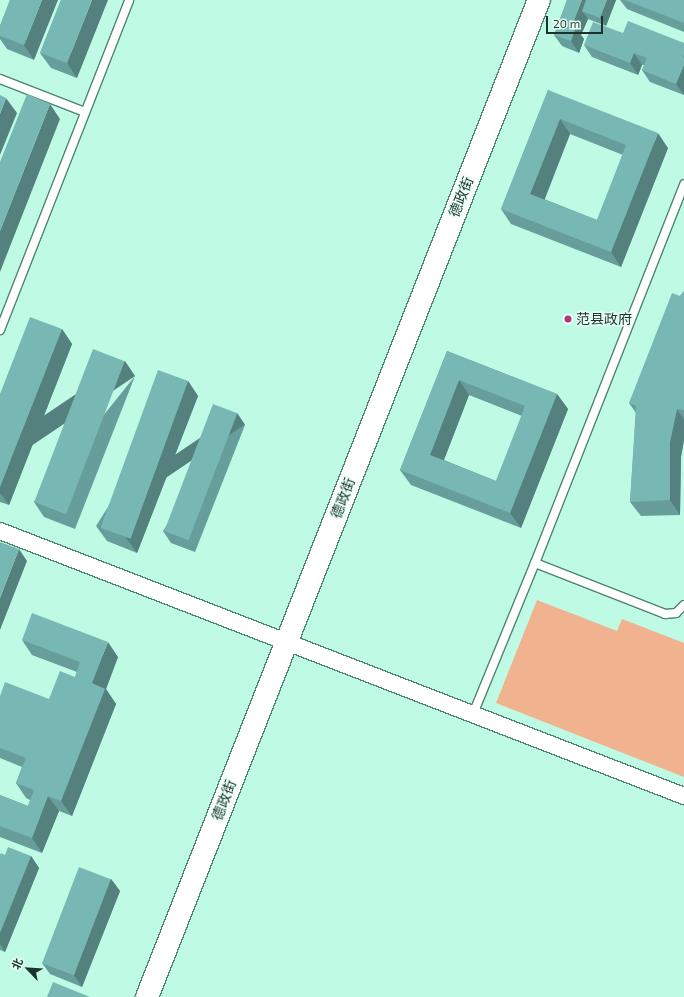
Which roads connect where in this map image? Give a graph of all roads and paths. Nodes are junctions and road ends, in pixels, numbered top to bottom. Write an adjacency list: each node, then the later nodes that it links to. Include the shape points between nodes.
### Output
1 (129, 0): 4 (lane)
2 (539, 0): 10 (street, 德政街)
3 (0, 78): 4 (lane)
4 (85, 112): 6 (lane)
5 (684, 184): 8 (lane)
6 (0, 330)
7 (0, 531): 10 (street)
8 (535, 563): 9 (lane, via 665,614 676,613); 11 (lane)
9 (684, 605)
10 (286, 642): 11 (street); 13 (street, 德政街)
11 (473, 714): 12 (street)
12 (684, 796)
13 (147, 997)

